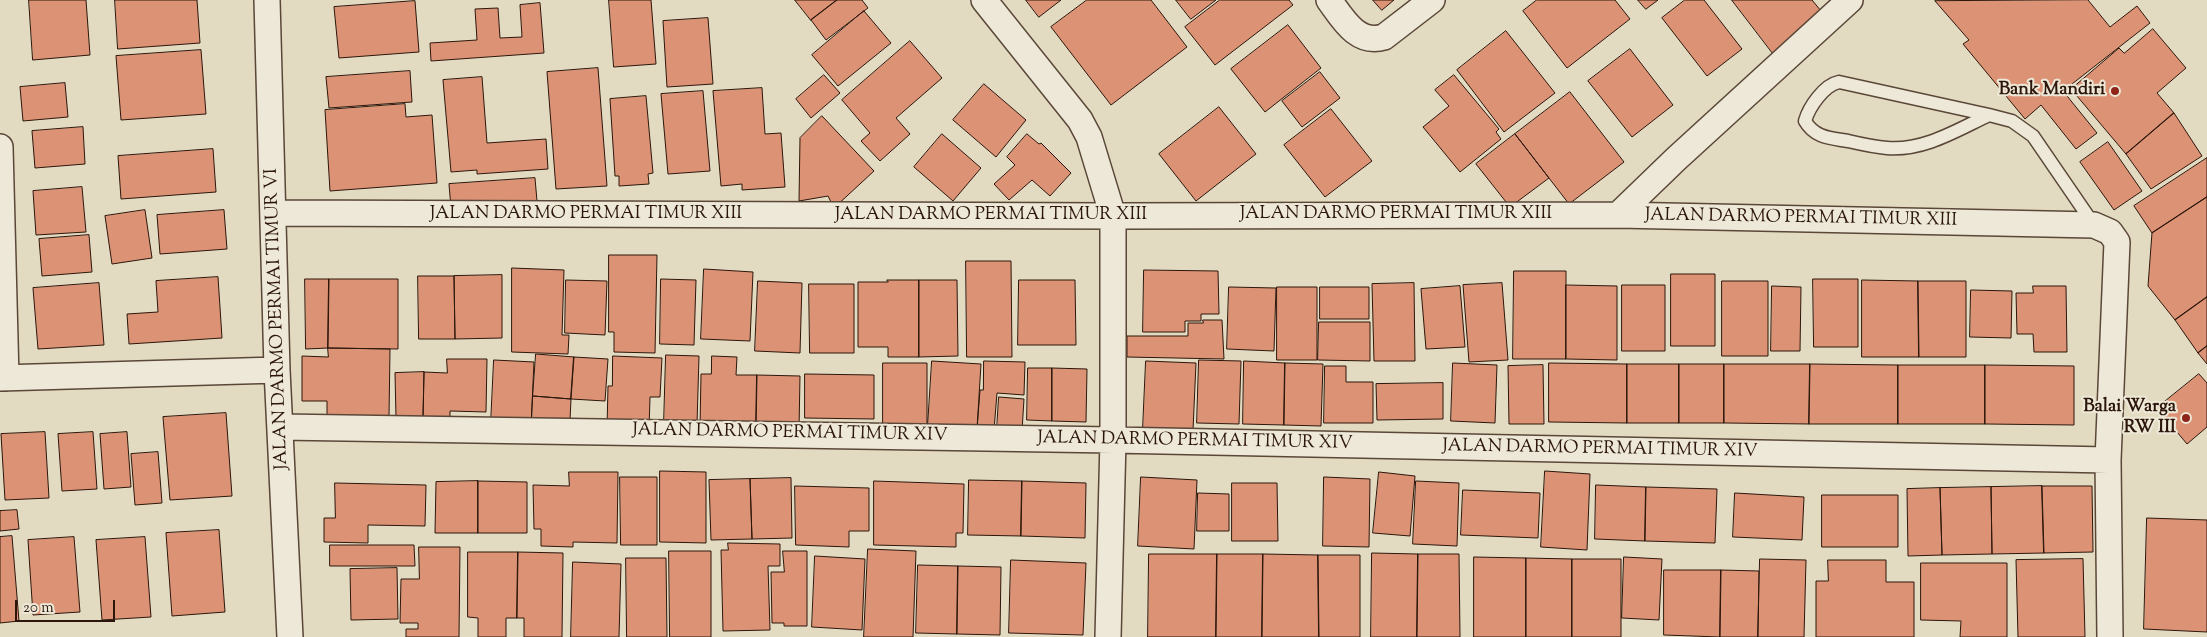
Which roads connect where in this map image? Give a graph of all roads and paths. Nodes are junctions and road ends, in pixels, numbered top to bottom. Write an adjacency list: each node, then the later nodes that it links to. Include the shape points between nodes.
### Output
1 (267, 0): 8 (street, JALAN DARMO PERMAI TIMUR VI)
2 (984, 0): 10 (street, via 1080,120 1089,137)
3 (1329, 0): 4 (street, via 1355,33 1374,40 1384,37)
4 (1432, 0)
5 (1850, 0): 9 (street)
6 (1989, 115): 6 (lane, via 1933,142 1887,148 1820,136 1805,121 1808,112 1830,86 1839,82); 11 (lane, via 2012,121 2032,136)
7 (0, 147): 13 (street)
8 (273, 213): 10 (street, JALAN DARMO PERMAI TIMUR XIII); 12 (street, JALAN DARMO PERMAI TIMUR VI)
9 (1618, 215): 10 (street, JALAN DARMO PERMAI TIMUR XIII); 11 (street, JALAN DARMO PERMAI TIMUR XIII)
10 (1113, 216): 15 (street)
11 (2094, 225): 16 (street, via 2110,232 2117,242)
12 (277, 370): 13 (street); 14 (street, JALAN DARMO PERMAI TIMUR VI)
13 (3, 378)
14 (282, 426): 15 (street, JALAN DARMO PERMAI TIMUR XIV); 17 (street, JALAN DARMO PERMAI TIMUR VI)
15 (1113, 440): 16 (street, JALAN DARMO PERMAI TIMUR XIV); 18 (street)
16 (2108, 460): 19 (street)
17 (290, 637)
18 (1108, 637)
19 (2110, 637)

